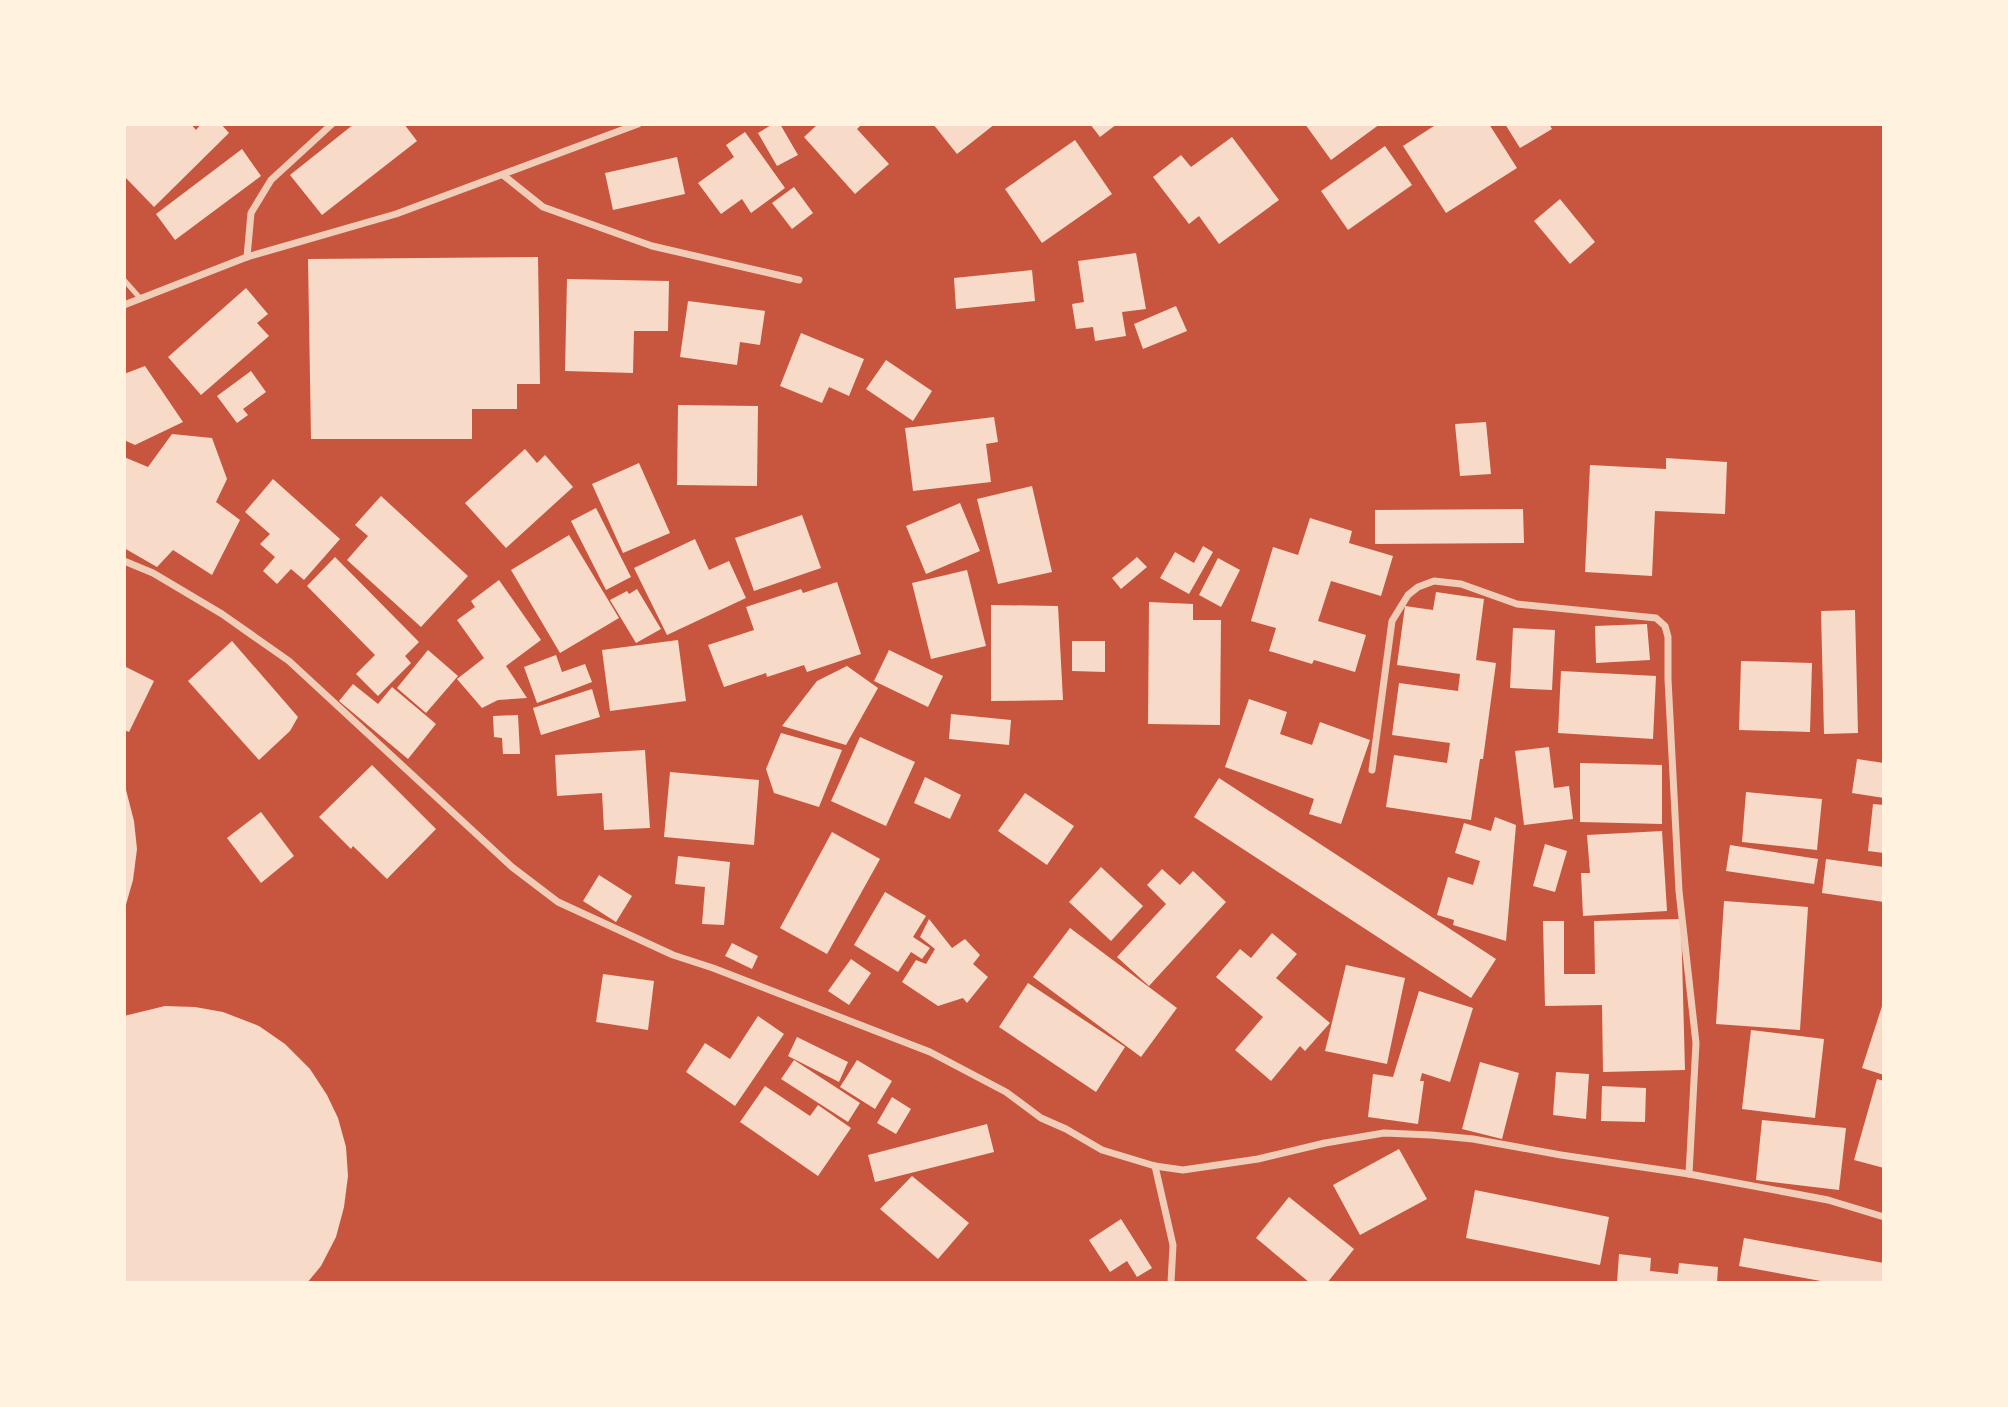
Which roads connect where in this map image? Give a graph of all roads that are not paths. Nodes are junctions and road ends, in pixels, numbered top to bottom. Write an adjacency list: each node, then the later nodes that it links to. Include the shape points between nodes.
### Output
1 (332, 124): 4 (street, via 271,180 251,213)
2 (638, 124): 3 (street)
3 (503, 175): 4 (street, via 396,214); 6 (street, via 543,207 652,246)
4 (247, 257): 7 (street)
5 (124, 280): 7 (lane)
6 (799, 280)
7 (140, 298): 8 (street)
8 (124, 305)
9 (124, 561): 11 (street, via 222,614 289,661 512,867 558,902 673,955 930,1052 1102,1150)
10 (1372, 770): 12 (street, via 1392,621 1408,594 1418,587 1434,582 1461,584 1517,604 1656,618 1665,626 1679,891 1696,1044)
11 (1155, 1166): 12 (street, via 1183,1170 1216,1166 1384,1133 1473,1139); 14 (street, via 1173,1245)
12 (1689, 1174): 13 (street, via 1828,1200)
13 (1884, 1217)
14 (1171, 1283)

